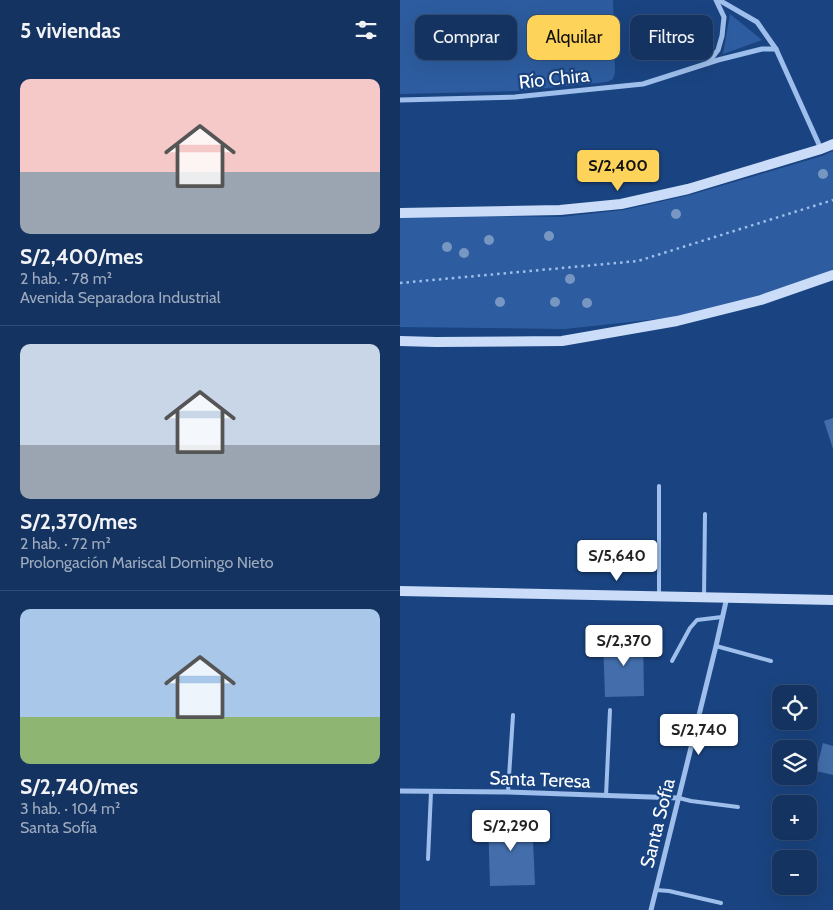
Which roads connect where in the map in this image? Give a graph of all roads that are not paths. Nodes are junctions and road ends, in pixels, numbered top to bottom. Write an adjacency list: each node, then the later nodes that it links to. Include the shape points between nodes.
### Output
1 (717, 0): 2 (street, via 757,22); 3 (street, via 724,17 722,36 718,50)
2 (776, 49): 3 (street, Río Chira, via 762,49); 6 (street)
3 (708, 64): 4 (street, Río Chira, via 643,84 514,97)
4 (400, 100)
5 (833, 144): 6 (main road)
6 (822, 149): 7 (main road, via 688,189 621,204 560,210)
7 (400, 213)
8 (833, 275): 9 (main road, via 761,300 677,321 562,341)
9 (400, 341)
10 (659, 486): 13 (lane)
11 (705, 514): 14 (lane)
12 (400, 591): 13 (main road)
13 (659, 596): 14 (main road)
14 (704, 597): 15 (main road)
15 (726, 597): 16 (main road); 17 (street, Santa Sofía)
16 (833, 600)
17 (722, 617): 18 (street, Santa Sofía); 20 (lane, via 698,620 690,628)
18 (716, 646): 19 (lane); 27 (street, Santa Sofía)
19 (771, 660)
20 (672, 662)
21 (610, 710): 26 (lane)
22 (513, 715): 25 (lane)
23 (400, 791): 24 (street, Santa Teresa)
24 (431, 792): 25 (street, Santa Teresa); 29 (lane)
25 (508, 792): 26 (street, Santa Teresa)
26 (606, 796): 27 (street, Santa Teresa)
27 (679, 798): 28 (lane); 30 (street, Santa Sofía)
28 (738, 807)
29 (428, 859)
30 (656, 890): 31 (lane); 32 (street, Santa Sofía)
31 (721, 903)
32 (651, 910)

